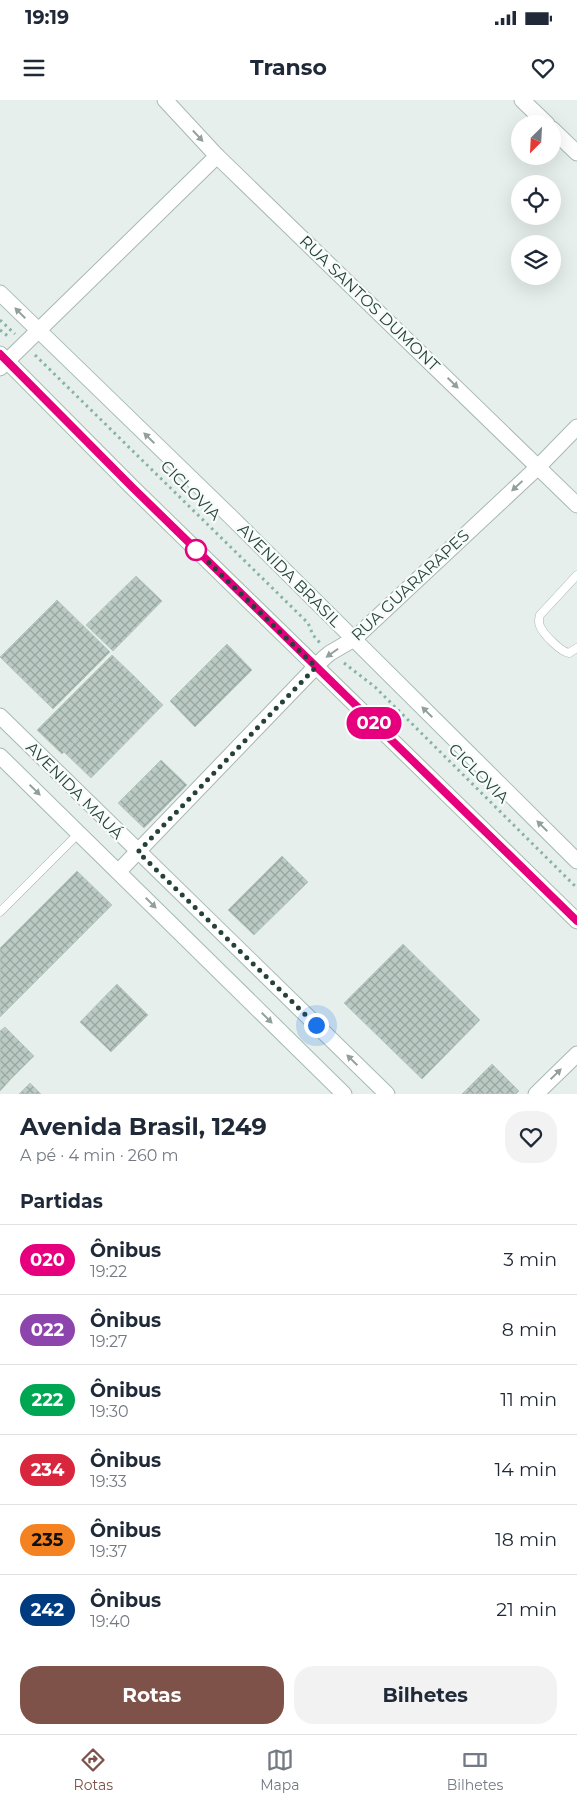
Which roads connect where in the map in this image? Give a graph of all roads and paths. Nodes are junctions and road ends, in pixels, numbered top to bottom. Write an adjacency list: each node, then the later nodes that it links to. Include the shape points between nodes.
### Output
1 (165, 100): 6 (main road, RUA SANTOS DUMONT, one-way to 6)
2 (522, 100): 3 (main road)
3 (538, 115)
4 (561, 138): 5 (main road)
5 (577, 153)
6 (217, 156): 9 (main road); 13 (main road, RUA SANTOS DUMONT, one-way to 13)
7 (0, 293): 9 (main road, AVENIDA BRASIL, one-way to 7)
8 (0, 320): 10 (path, CICLOVIA)
9 (38, 331): 10 (main road); 16 (main road, AVENIDA BRASIL, one-way to 9)
10 (24, 343): 11 (main road); 18 (path, CICLOVIA, via 308,623 313,636)
11 (2, 361): 19 (main road)
12 (577, 427): 13 (main road, RUA GUARARAPES)
13 (539, 466): 14 (main road, RUA SANTOS DUMONT); 16 (main road, RUA GUARARAPES, one-way to 16)
14 (577, 505)
15 (577, 575): 17 (lane, via 540,614 538,621 562,652 569,653)
16 (354, 639): 18 (main road, RUA GUARARAPES, one-way to 18); 24 (main road, AVENIDA BRASIL, one-way to 16)
17 (577, 648)
18 (330, 653): 19 (main road, RUA GUARARAPES); 26 (path, CICLOVIA, via 375,687)
19 (316, 667): 23 (main road, RUA GUARARAPES); 28 (main road)
20 (0, 716): 23 (main road, AVENIDA MAUÁ)
21 (0, 756): 22 (main road, AVENIDA MAUÁ, one-way to 22)
22 (79, 833): 25 (main road, AVENIDA MAUÁ); 27 (lane)
23 (138, 852): 25 (main road, RUA GUARARAPES); 31 (main road, AVENIDA MAUÁ, one-way to 23)
24 (577, 861)
25 (119, 872): 30 (main road, AVENIDA MAUÁ, one-way to 30)
26 (577, 888)
27 (0, 912)
28 (577, 921)
29 (577, 1054): 32 (main road, one-way to 29)
30 (344, 1094)
31 (387, 1094)
32 (536, 1094)

